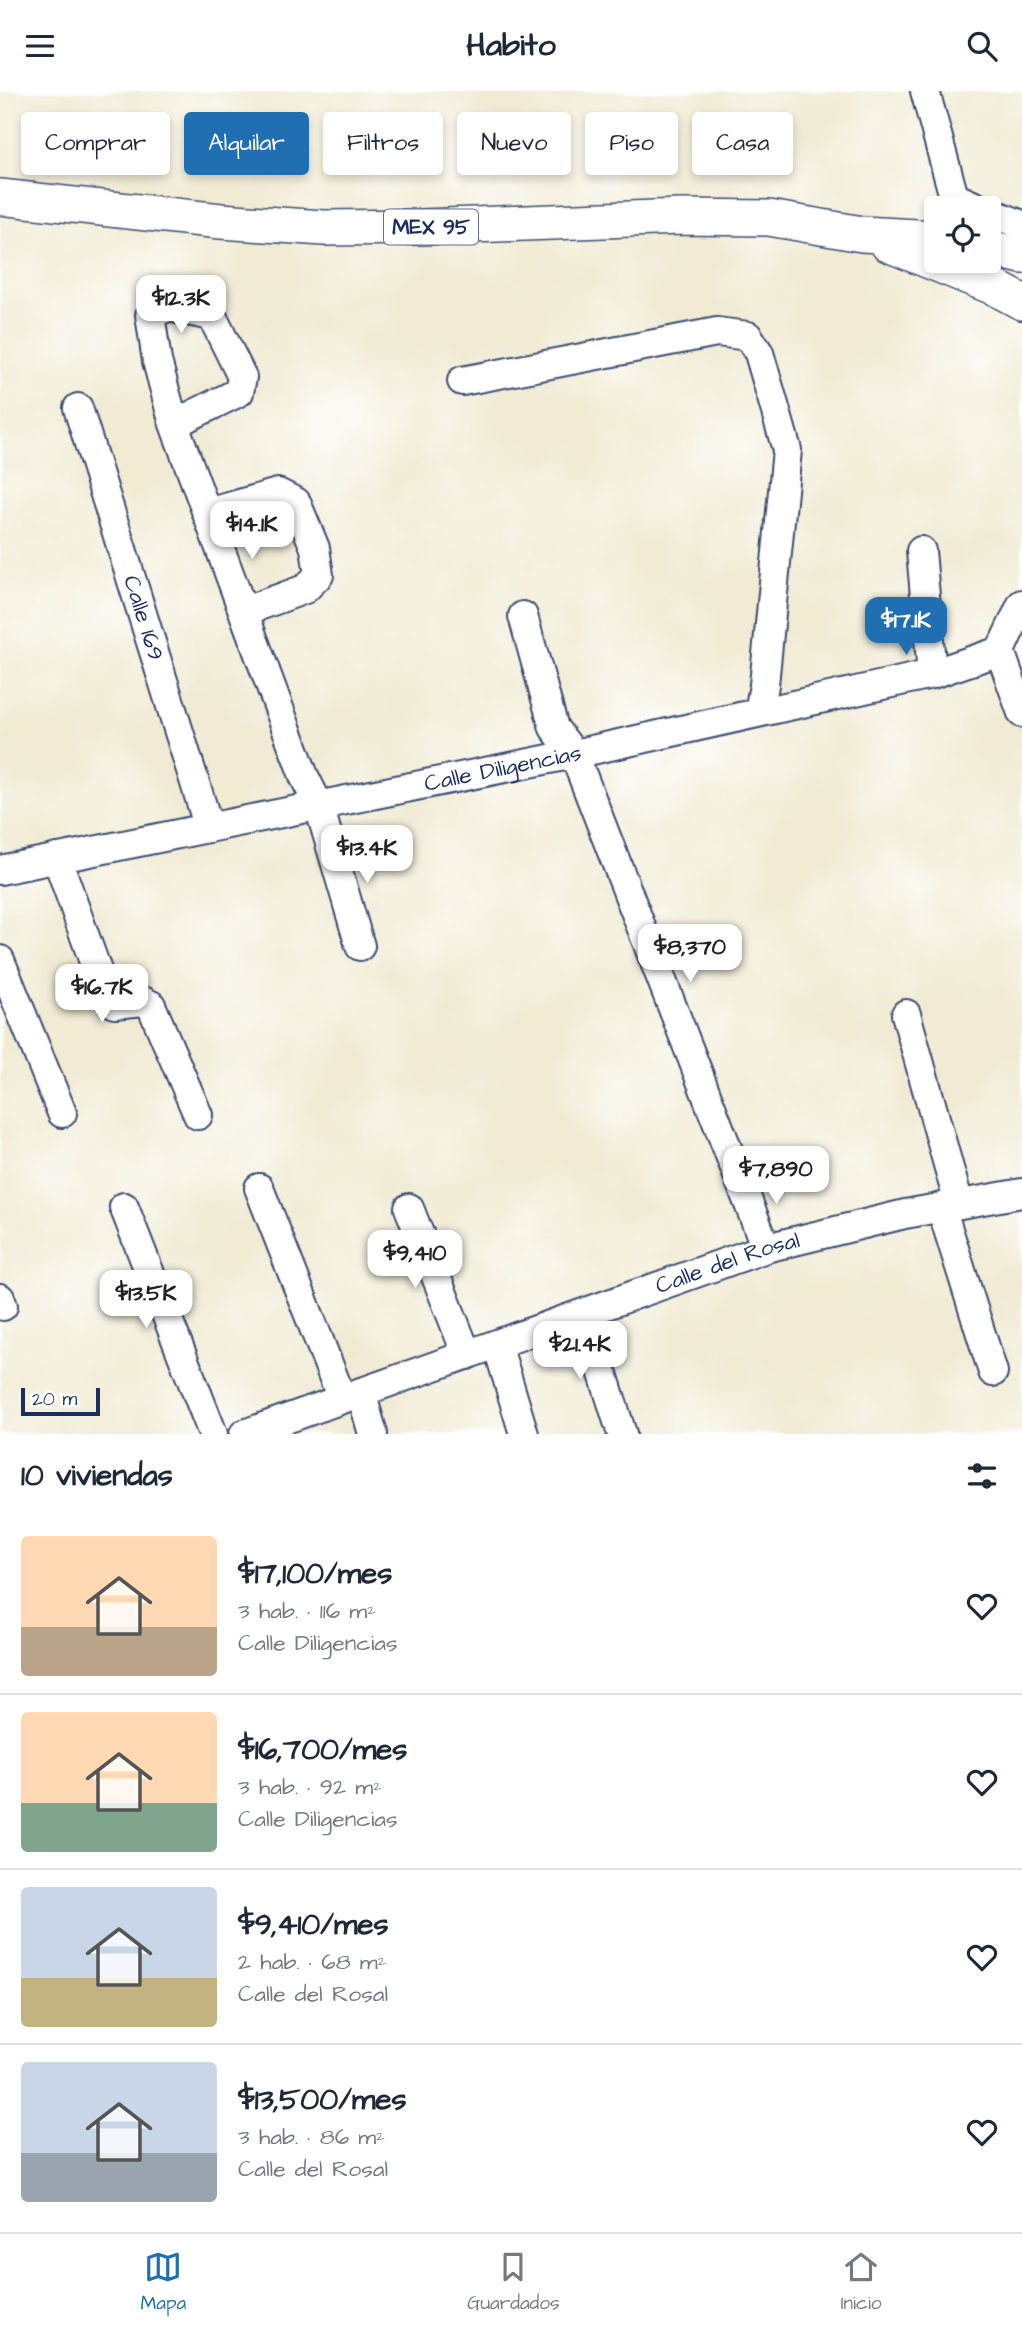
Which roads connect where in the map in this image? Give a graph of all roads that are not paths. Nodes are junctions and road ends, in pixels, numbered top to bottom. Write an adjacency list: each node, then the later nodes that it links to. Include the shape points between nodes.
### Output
1 (925, 91): 2 (street)
2 (954, 196)
3 (0, 197): 6 (main road, MEX 95, via 324,228 681,217 769,218)
4 (1001, 217): 5 (street)
5 (1022, 225)
6 (862, 234): 7 (main road, MEX 95); 10 (main road, MEX 95)
7 (924, 237)
8 (1001, 251): 9 (main road)
9 (1022, 256)
10 (1022, 302)
11 (461, 381): 21 (street, via 718,332 748,336 760,353 787,450)
12 (78, 408): 25 (street, Calle 169)
13 (174, 424): 14 (street)
14 (208, 513): 17 (street); 17 (street, via 278,493 296,502 315,548 319,575 305,589)
15 (921, 551): 20 (street)
16 (1022, 604): 19 (street)
17 (245, 611): 24 (street)
18 (523, 616): 23 (street, via 554,727)
19 (1000, 651): 20 (street, Calle Diligencias); 22 (street)
20 (932, 674): 21 (street, Calle Diligencias)
21 (759, 712): 23 (street, Calle Diligencias)
22 (1022, 713)
23 (574, 754): 24 (street, Calle Diligencias); 38 (street)
24 (319, 806): 25 (street, Calle Diligencias); 28 (street)
25 (209, 828): 26 (street, Calle Diligencias)
26 (57, 858): 27 (street, Calle Diligencias); 32 (street, via 106,996 115,1004 143,1001 151,1005)
27 (0, 870)
28 (360, 946)
29 (0, 960): 31 (street)
30 (906, 1014): 35 (street)
31 (62, 1113)
32 (198, 1115)
33 (259, 1188): 43 (street)
34 (1022, 1193): 35 (street, Calle del Rosal)
35 (950, 1206): 38 (street, Calle del Rosal); 42 (street)
36 (124, 1207): 44 (street)
37 (409, 1208): 41 (street)
38 (766, 1248): 39 (street, Calle del Rosal)
39 (584, 1314): 40 (street, Calle del Rosal); 48 (street)
40 (497, 1344): 41 (street, Calle del Rosal); 47 (street)
41 (467, 1355): 43 (street, Calle del Rosal)
42 (993, 1372)
43 (351, 1396): 45 (street, Calle del Rosal); 46 (street)
44 (213, 1434)
45 (244, 1434)
46 (373, 1434)
47 (524, 1434)
48 (622, 1434)

